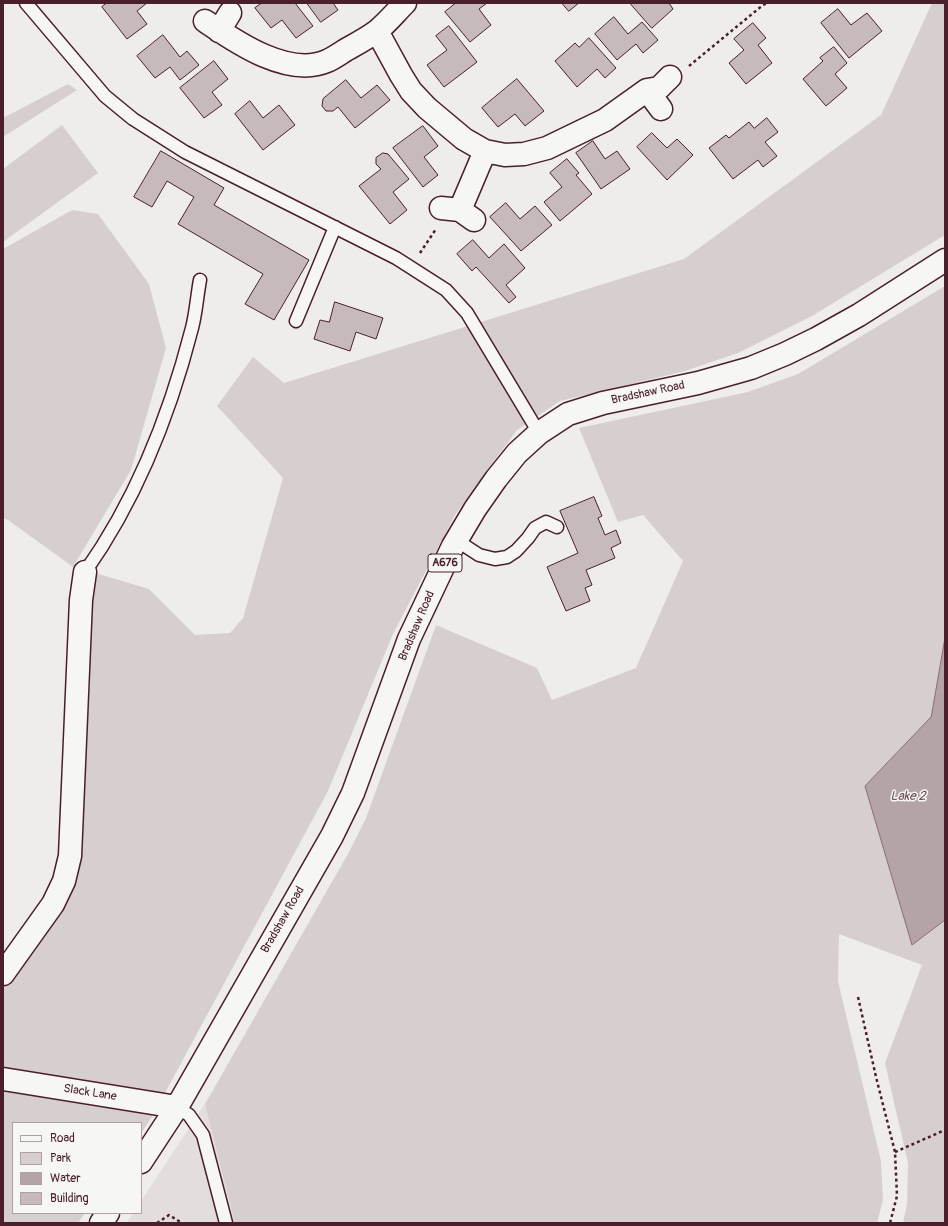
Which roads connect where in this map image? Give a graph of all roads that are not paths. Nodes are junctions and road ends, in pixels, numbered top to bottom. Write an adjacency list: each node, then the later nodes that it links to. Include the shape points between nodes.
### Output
1 (26, 3): 10 (lane, via 105,96 133,119 186,152)
2 (405, 3): 4 (main road)
3 (218, 22): 4 (main road, via 242,45 281,62 298,65 313,65 327,61)
4 (377, 31): 8 (main road, via 411,91 464,139)
5 (670, 77): 6 (main road, via 659,88)
6 (647, 90): 7 (main road); 8 (main road, via 605,120 547,148 524,154 505,155)
7 (661, 109)
8 (485, 151): 9 (main road)
9 (456, 212)
10 (335, 227): 13 (lane); 14 (lane, via 396,258 446,290 467,313)
11 (945, 260): 14 (main road, Bradshaw Road / A676, via 816,339 751,368 698,383 603,403 568,414)
12 (200, 280): 17 (lane, via 192,327 153,448 112,530)
13 (296, 321)
14 (539, 433): 16 (main road, Bradshaw Road / A676, via 517,453 496,479)
15 (557, 527): 16 (lane, via 546,522 535,528 512,554 495,559 479,555)
16 (456, 540): 20 (main road, Bradshaw Road / A676, via 409,639 353,793 332,836)
17 (85, 572): 18 (main road, via 81,607 70,856 64,881 53,904)
18 (3, 974)
19 (3, 1079): 20 (main road, Slack Lane)
20 (176, 1107): 21 (main road, Bradshaw Road / A676); 24 (lane, via 189,1115 203,1135)
21 (142, 1160)
22 (107, 1214): 23 (main road)
23 (101, 1223)
24 (226, 1223)

